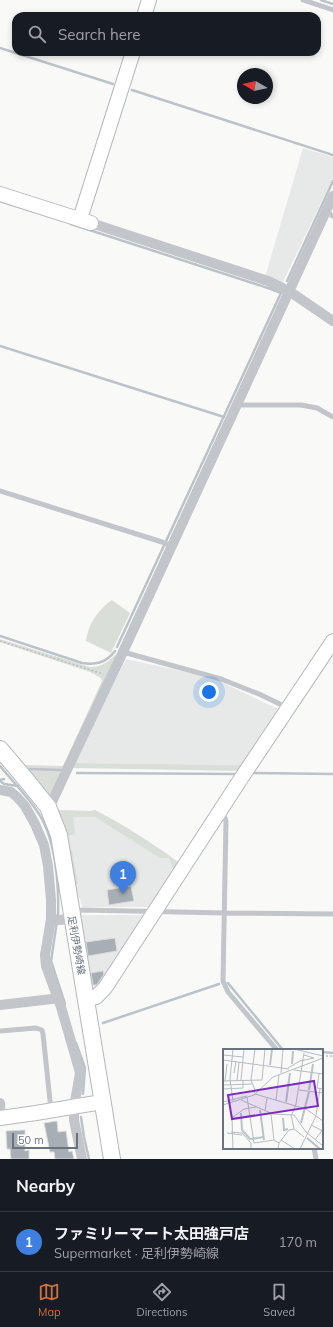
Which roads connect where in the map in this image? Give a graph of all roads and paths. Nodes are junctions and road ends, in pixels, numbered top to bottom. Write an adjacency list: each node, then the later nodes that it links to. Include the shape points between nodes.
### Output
1 (149, 0): 4 (street)
2 (303, 0): 3 (lane)
3 (333, 10)
4 (145, 12)
5 (132, 56): 9 (street)
6 (0, 194): 9 (street)
7 (333, 196): 8 (street)
8 (329, 214): 10 (street)
9 (85, 221): 10 (street, via 268,281)
10 (289, 291): 11 (street); 12 (street)
11 (333, 322)
12 (236, 405): 13 (lane, via 301,405 317,408); 15 (street)
13 (333, 416)
14 (0, 491): 15 (lane)
15 (171, 546): 18 (street)
16 (0, 641): 19 (path)
17 (333, 642): 20 (street)
18 (123, 652): 19 (street); 20 (lane, via 221,679)
19 (111, 677): 23 (street)
20 (289, 709): 24 (street)
21 (0, 749): 23 (main road, 足利伊勢崎線)
22 (0, 790): 28 (street, via 11,792 17,797 38,830 48,866 51,900)
23 (48, 807): 28 (main road, 足利伊勢崎線, via 59,835)
24 (222, 809): 25 (street); 26 (lane, via 226,821)
25 (156, 911): 26 (lane); 28 (lane, via 83,910); 30 (street, via 105,988 96,997)
26 (225, 913): 27 (lane); 33 (lane, via 225,988)
27 (333, 914)
28 (62, 918): 29 (street, via 45,961); 30 (main road, 足利伊勢崎線)
29 (57, 997): 31 (street); 36 (street, via 80,1073)
30 (86, 1000): 34 (main road, 足利伊勢崎線)
31 (0, 1005)
32 (0, 1031): 37 (lane, via 36,1028 42,1030)
33 (276, 1049)
34 (102, 1102): 36 (street); 41 (main road, 足利伊勢崎線)
35 (0, 1103): 38 (street)
36 (74, 1107): 37 (street); 40 (street)
37 (51, 1111): 38 (street)
38 (1, 1118)
39 (314, 1149): 42 (lane)
40 (82, 1159)
41 (112, 1159)
42 (316, 1159)

